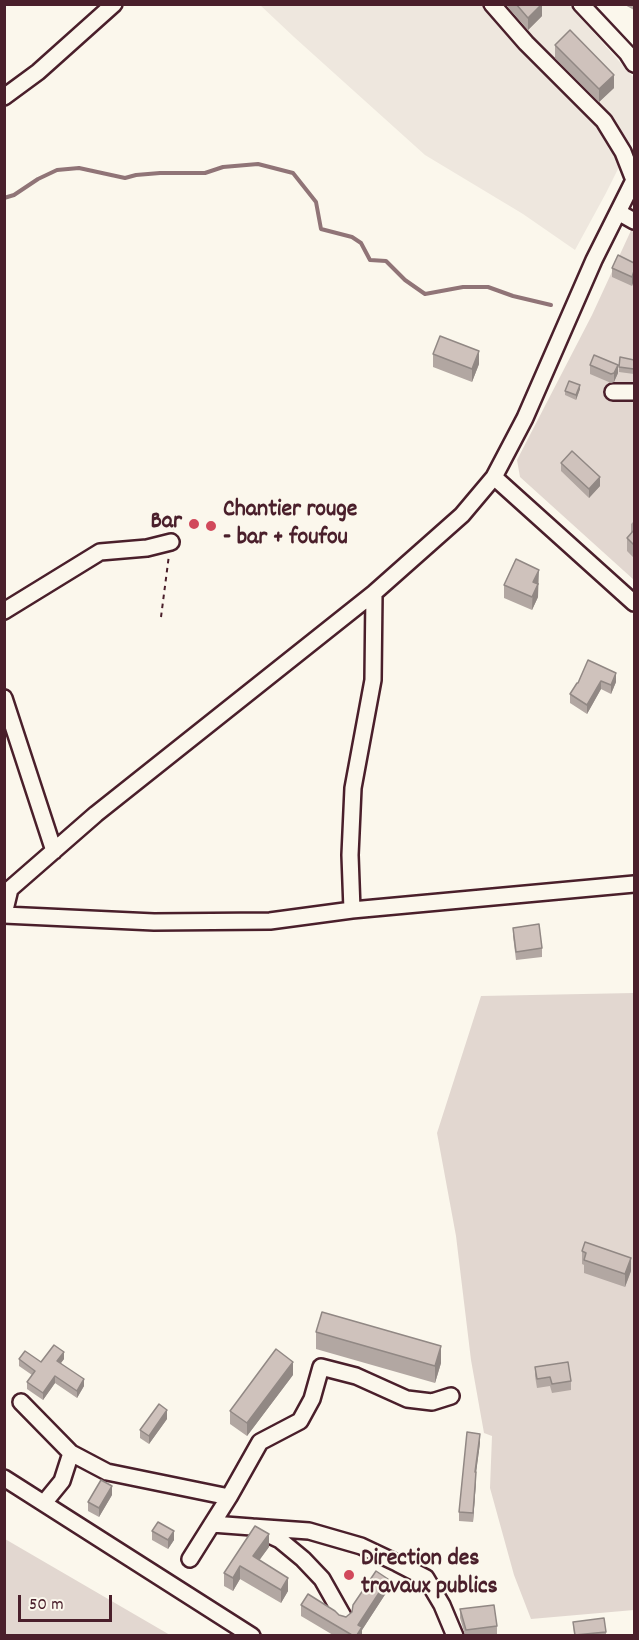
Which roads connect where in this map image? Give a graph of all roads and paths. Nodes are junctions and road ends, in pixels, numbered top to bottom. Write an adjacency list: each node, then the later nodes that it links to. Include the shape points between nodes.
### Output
1 (114, 4): 5 (street)
2 (492, 4): 6 (street, via 604,121)
3 (581, 4): 4 (street)
4 (634, 64)
5 (4, 97)
6 (634, 180): 7 (street)
7 (618, 212): 8 (street); 11 (street, via 525,418)
8 (634, 221)
9 (613, 392): 10 (street)
10 (634, 392)
11 (494, 477): 14 (street, via 462,515); 15 (street)
12 (176, 514): 13 (path)
13 (171, 542): 16 (street, via 100,552); 17 (path)
14 (374, 593): 19 (street); 21 (street, via 373,680 352,788)
15 (634, 603)
16 (4, 611)
17 (160, 617)
18 (6, 707): 19 (street)
19 (54, 851): 22 (street, via 10,889)
20 (634, 884): 21 (street)
21 (352, 910): 22 (street, via 270,921 154,922)
22 (4, 914)
23 (451, 1396): 27 (street, via 432,1402 407,1399 356,1376 321,1367 312,1399 300,1421 260,1442)
24 (21, 1402): 25 (street)
25 (71, 1453): 27 (street, via 107,1472); 28 (street, via 62,1481)
26 (4, 1478): 28 (street)
27 (229, 1497): 29 (street)
28 (44, 1503): 33 (street)
29 (212, 1524): 30 (street); 31 (street)
30 (252, 1527): 32 (street, via 280,1540 303,1559 322,1579); 34 (street, via 309,1531 361,1546 398,1563 426,1578)
31 (190, 1559)
32 (344, 1618)
33 (252, 1635)
34 (454, 1635)

